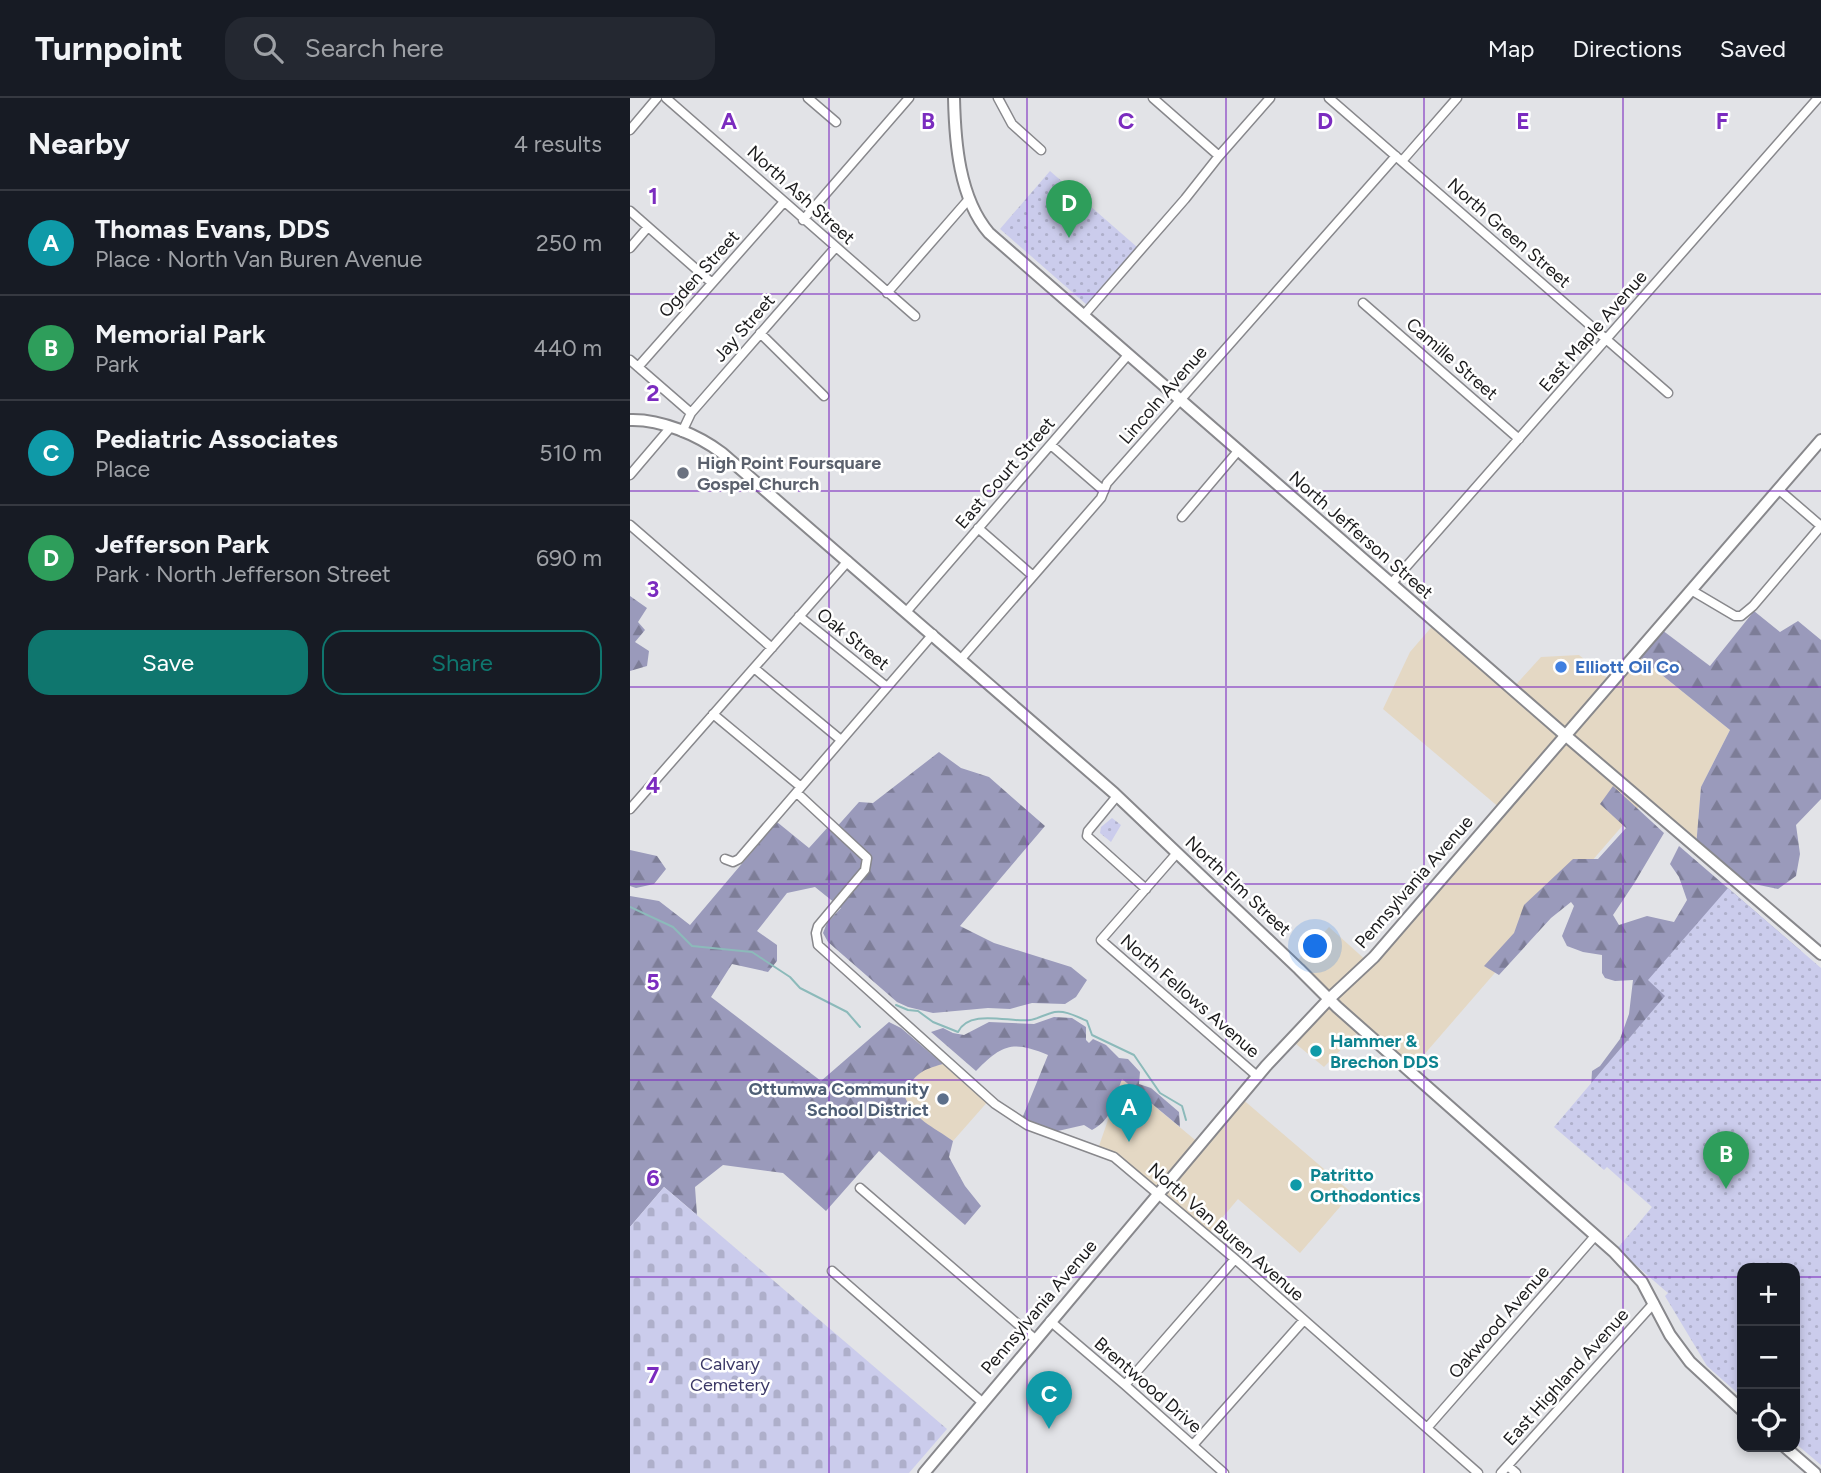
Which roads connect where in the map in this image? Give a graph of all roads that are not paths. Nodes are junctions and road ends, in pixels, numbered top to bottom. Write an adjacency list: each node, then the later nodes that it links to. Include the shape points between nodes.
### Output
1 (657, 98): 13 (street)
2 (666, 98): 18 (street, North Ash Street)
3 (808, 98): 12 (street)
4 (909, 98): 20 (street)
5 (954, 98): 17 (main road, North Jefferson Street)
6 (998, 98): 14 (street, via 1013,124)
7 (1153, 98): 15 (street)
8 (1270, 98): 15 (street)
9 (1329, 98): 16 (street, North Green Street)
10 (1457, 98): 16 (street, Lincoln Avenue)
11 (1818, 98): 30 (street, East Maple Avenue)
12 (836, 122)
13 (630, 130)
14 (1041, 150)
15 (1219, 156): 28 (street)
16 (1399, 159): 30 (street, North Green Street); 36 (street, Lincoln Avenue)
17 (969, 199): 25 (street); 28 (main road, North Jefferson Street, via 989,233)
18 (783, 203): 20 (street, North Ash Street); 24 (street, Ogden Street)
19 (630, 211): 21 (street)
20 (803, 220): 22 (street, North Ash Street)
21 (648, 227): 23 (street); 24 (street)
22 (835, 247): 25 (street, North Ash Street); 29 (street, Jay Street)
23 (630, 248)
24 (712, 283): 33 (street, Ogden Street)
25 (887, 293): 27 (street, North Ash Street)
26 (1363, 303): 41 (street, Camille Street)
27 (915, 316)
28 (1083, 316): 31 (main road, North Jefferson Street)
29 (760, 333): 35 (street); 37 (street, Jay Street)
30 (1607, 339): 34 (street, North Green Street); 41 (street, East Maple Avenue)
31 (1128, 355): 36 (main road, North Jefferson Street); 43 (street, East Court Street)
32 (630, 360): 33 (street)
33 (638, 366): 37 (street)
34 (1668, 393)
35 (824, 396)
36 (1179, 400): 44 (main road, North Jefferson Street); 47 (street, Lincoln Avenue)
37 (691, 413): 40 (street, Jay Street)
38 (630, 420): 39 (main road, North Elm Street)
39 (670, 428): 40 (main road, North Elm Street); 45 (street)
40 (682, 432): 52 (main road, North Elm Street, via 722,453)
41 (1519, 439): 54 (street, East Maple Avenue)
42 (1821, 440): 46 (main road, Pennsylvania Avenue)
43 (1051, 445): 47 (street); 51 (street, East Court Street)
44 (1238, 451): 48 (street); 54 (main road, North Jefferson Street)
45 (630, 475)
46 (1778, 489): 50 (street); 55 (main road, Pennsylvania Avenue)
47 (1104, 491): 53 (street, Lincoln Avenue)
48 (1182, 517)
49 (630, 525): 59 (street)
50 (1821, 526): 55 (street, via 1741,616)
51 (978, 528): 53 (street); 56 (street, East Court Street)
52 (848, 561): 56 (main road, North Elm Street); 57 (street)
53 (1033, 576): 60 (street, Lincoln Avenue)
54 (1391, 584): 64 (main road, North Jefferson Street)
55 (1691, 590): 64 (main road, Pennsylvania Avenue)
56 (907, 611): 58 (main road, North Elm Street)
57 (800, 616): 59 (street); 62 (street, Oak Street)
58 (933, 634): 60 (main road, North Elm Street); 62 (street)
59 (772, 648): 61 (street)
60 (961, 659): 67 (main road, North Elm Street)
61 (754, 668): 63 (street); 65 (street)
62 (887, 687): 65 (street)
63 (713, 714): 66 (street); 68 (street)
64 (1565, 735): 72 (main road, North Jefferson Street); 73 (main road, Pennsylvania Avenue, via 1374,957)
65 (841, 740): 66 (street)
66 (799, 790): 70 (street, via 739,859); 76 (street, North Van Buren Avenue, via 867,858 865,870 822,920 816,933 818,944 995,1104 1027,1125 1114,1157)
67 (1117, 796): 69 (main road, North Elm Street); 71 (street, via 1087,836)
68 (630, 809)
69 (1177, 853): 71 (street); 73 (main road, North Elm Street)
70 (725, 859)
71 (1146, 889): 74 (street, North Fellows Avenue, via 1101,940)
72 (1821, 954)
73 (1330, 998): 74 (main road, Pennsylvania Avenue); 77 (main road, North Elm Street)
74 (1257, 1076): 76 (main road, Pennsylvania Avenue)
75 (860, 1188): 83 (street)
76 (1158, 1194): 78 (street, North Van Buren Avenue); 82 (main road, Pennsylvania Avenue)
77 (1595, 1236): 80 (main road, North Elm Street, via 1642,1282); 87 (street, Oakwood Avenue)
78 (1235, 1259): 81 (street, North Van Buren Avenue); 84 (street)
79 (832, 1271): 85 (street)
80 (1654, 1303): 86 (main road, North Elm Street, via 1690,1363); 90 (street, East Highland Avenue)
81 (1304, 1320): 87 (street, North Van Buren Avenue); 88 (street)
82 (1050, 1321): 83 (main road, Pennsylvania Avenue); 84 (street, Brentwood Drive)
83 (1035, 1339): 85 (main road, Pennsylvania Avenue)
84 (1125, 1385): 88 (street, Brentwood Drive)
85 (982, 1402): 91 (main road, Pennsylvania Avenue)
86 (1737, 1405)
87 (1427, 1428): 93 (street, North Van Buren Avenue)
88 (1193, 1446): 92 (street, Brentwood Drive)
89 (1791, 1452): 95 (main road)
90 (1505, 1470): 94 (street)
91 (924, 1473)
92 (1224, 1473)
93 (1478, 1473)
94 (1516, 1473)
95 (1815, 1473)

